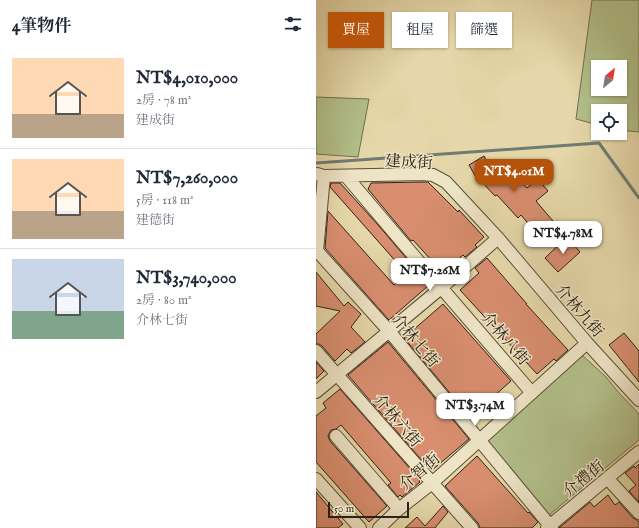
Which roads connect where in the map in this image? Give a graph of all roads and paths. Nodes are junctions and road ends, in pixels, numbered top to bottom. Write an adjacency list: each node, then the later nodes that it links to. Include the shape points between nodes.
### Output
1 (320, 175): 2 (street, 建成街); 5 (street, 介林七街, via 318,251)
2 (346, 176): 3 (street, 建成街, via 433,176 446,182); 4 (street, 介林八街)
3 (498, 238): 4 (street); 6 (street, 介林九街)
4 (441, 288): 5 (street); 10 (street, 介林八街)
5 (389, 332): 8 (street); 13 (street, 介林七街)
6 (587, 343): 10 (street, 介智街); 11 (street, 介林九街)
7 (316, 351): 8 (street, 介林六街)
8 (337, 374): 9 (street); 17 (street, 介林六街)
9 (316, 392)
10 (532, 393): 13 (street, 介智街)
11 (639, 400)
12 (336, 436): 18 (street)
13 (479, 440): 17 (street, 介智街); 20 (street, 介林七街)
14 (639, 452): 15 (street, 介禮街)
15 (608, 478): 19 (street); 20 (street, 介禮街)
16 (316, 479): 21 (street)
17 (432, 483): 18 (street, 介智街); 23 (street, 介林六街)
18 (399, 509): 22 (street, 介智街)
19 (639, 513)
20 (550, 527)
21 (360, 528)
22 (379, 528)
23 (472, 528)

